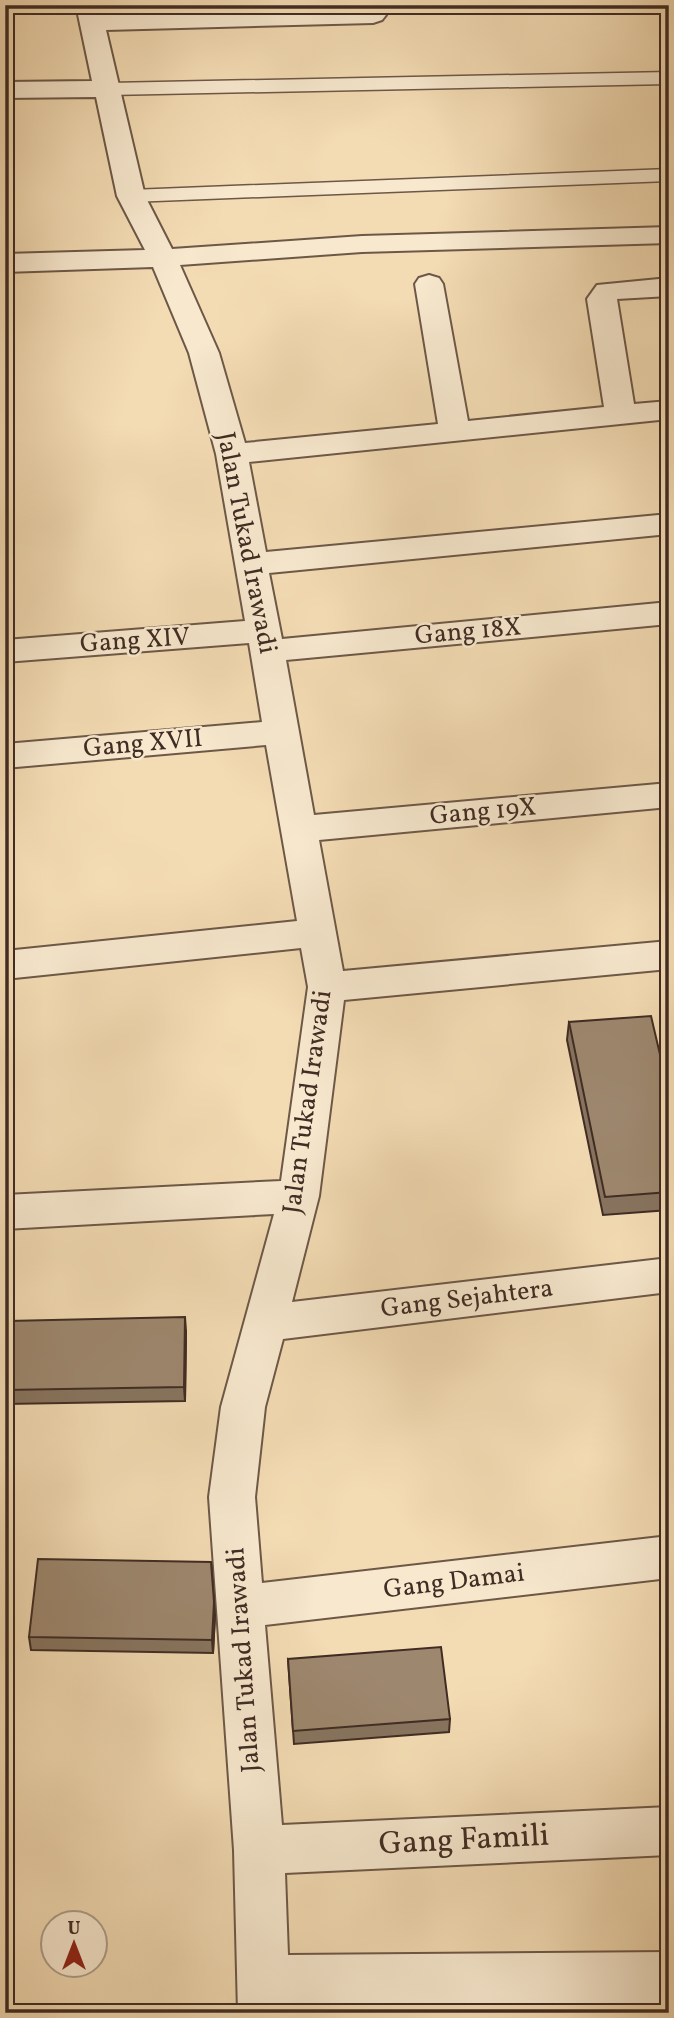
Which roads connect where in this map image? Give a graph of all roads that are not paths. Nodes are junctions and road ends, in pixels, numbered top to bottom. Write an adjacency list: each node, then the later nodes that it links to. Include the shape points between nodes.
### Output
1 (90, 14): 2 (street); 4 (street, Jalan Tukad Irawadi)
2 (373, 15)
3 (669, 78): 4 (lane)
4 (109, 89): 5 (street); 7 (street, Jalan Tukad Irawadi)
5 (5, 90)
6 (669, 175): 7 (lane)
7 (131, 196): 9 (street, Jalan Tukad Irawadi)
8 (669, 235): 9 (street, via 362,244)
9 (163, 258): 10 (street); 16 (street, Jalan Tukad Irawadi, via 204,353)
10 (5, 263)
11 (429, 284): 15 (street)
12 (669, 287): 14 (street, via 607,291 602,299)
13 (669, 410): 14 (street)
14 (620, 414): 15 (street)
15 (454, 430): 16 (street)
16 (232, 454): 18 (street, Jalan Tukad Irawadi)
17 (669, 524): 18 (street)
18 (252, 564): 20 (street, Jalan Tukad Irawadi)
19 (669, 613): 20 (street, Gang 18X)
20 (266, 641): 21 (street, Gang XIV); 22 (street, Jalan Tukad Irawadi)
21 (5, 651)
22 (281, 733): 23 (street, Gang XVII); 25 (street, Jalan Tukad Irawadi)
23 (5, 757)
24 (669, 795): 25 (street, Gang 19X)
25 (298, 829): 26 (street, Jalan Tukad Irawadi)
26 (317, 933): 28 (street); 29 (street, Jalan Tukad Irawadi)
27 (669, 955): 29 (street)
28 (5, 965)
29 (327, 987): 30 (street, Jalan Tukad Irawadi)
30 (299, 1196): 31 (street); 33 (street, Jalan Tukad Irawadi)
31 (5, 1212)
32 (669, 1275): 33 (street, Gang Sejahtera)
33 (266, 1323): 35 (street, Jalan Tukad Irawadi, via 243,1407 232,1497)
34 (669, 1557): 35 (street, Gang Damai)
35 (239, 1607): 37 (street, Jalan Tukad Irawadi)
36 (669, 1831): 37 (street, Gang Famili)
37 (259, 1850): 39 (street, Jalan Tukad Irawadi)
38 (669, 1978): 39 (street)
39 (264, 1997)

